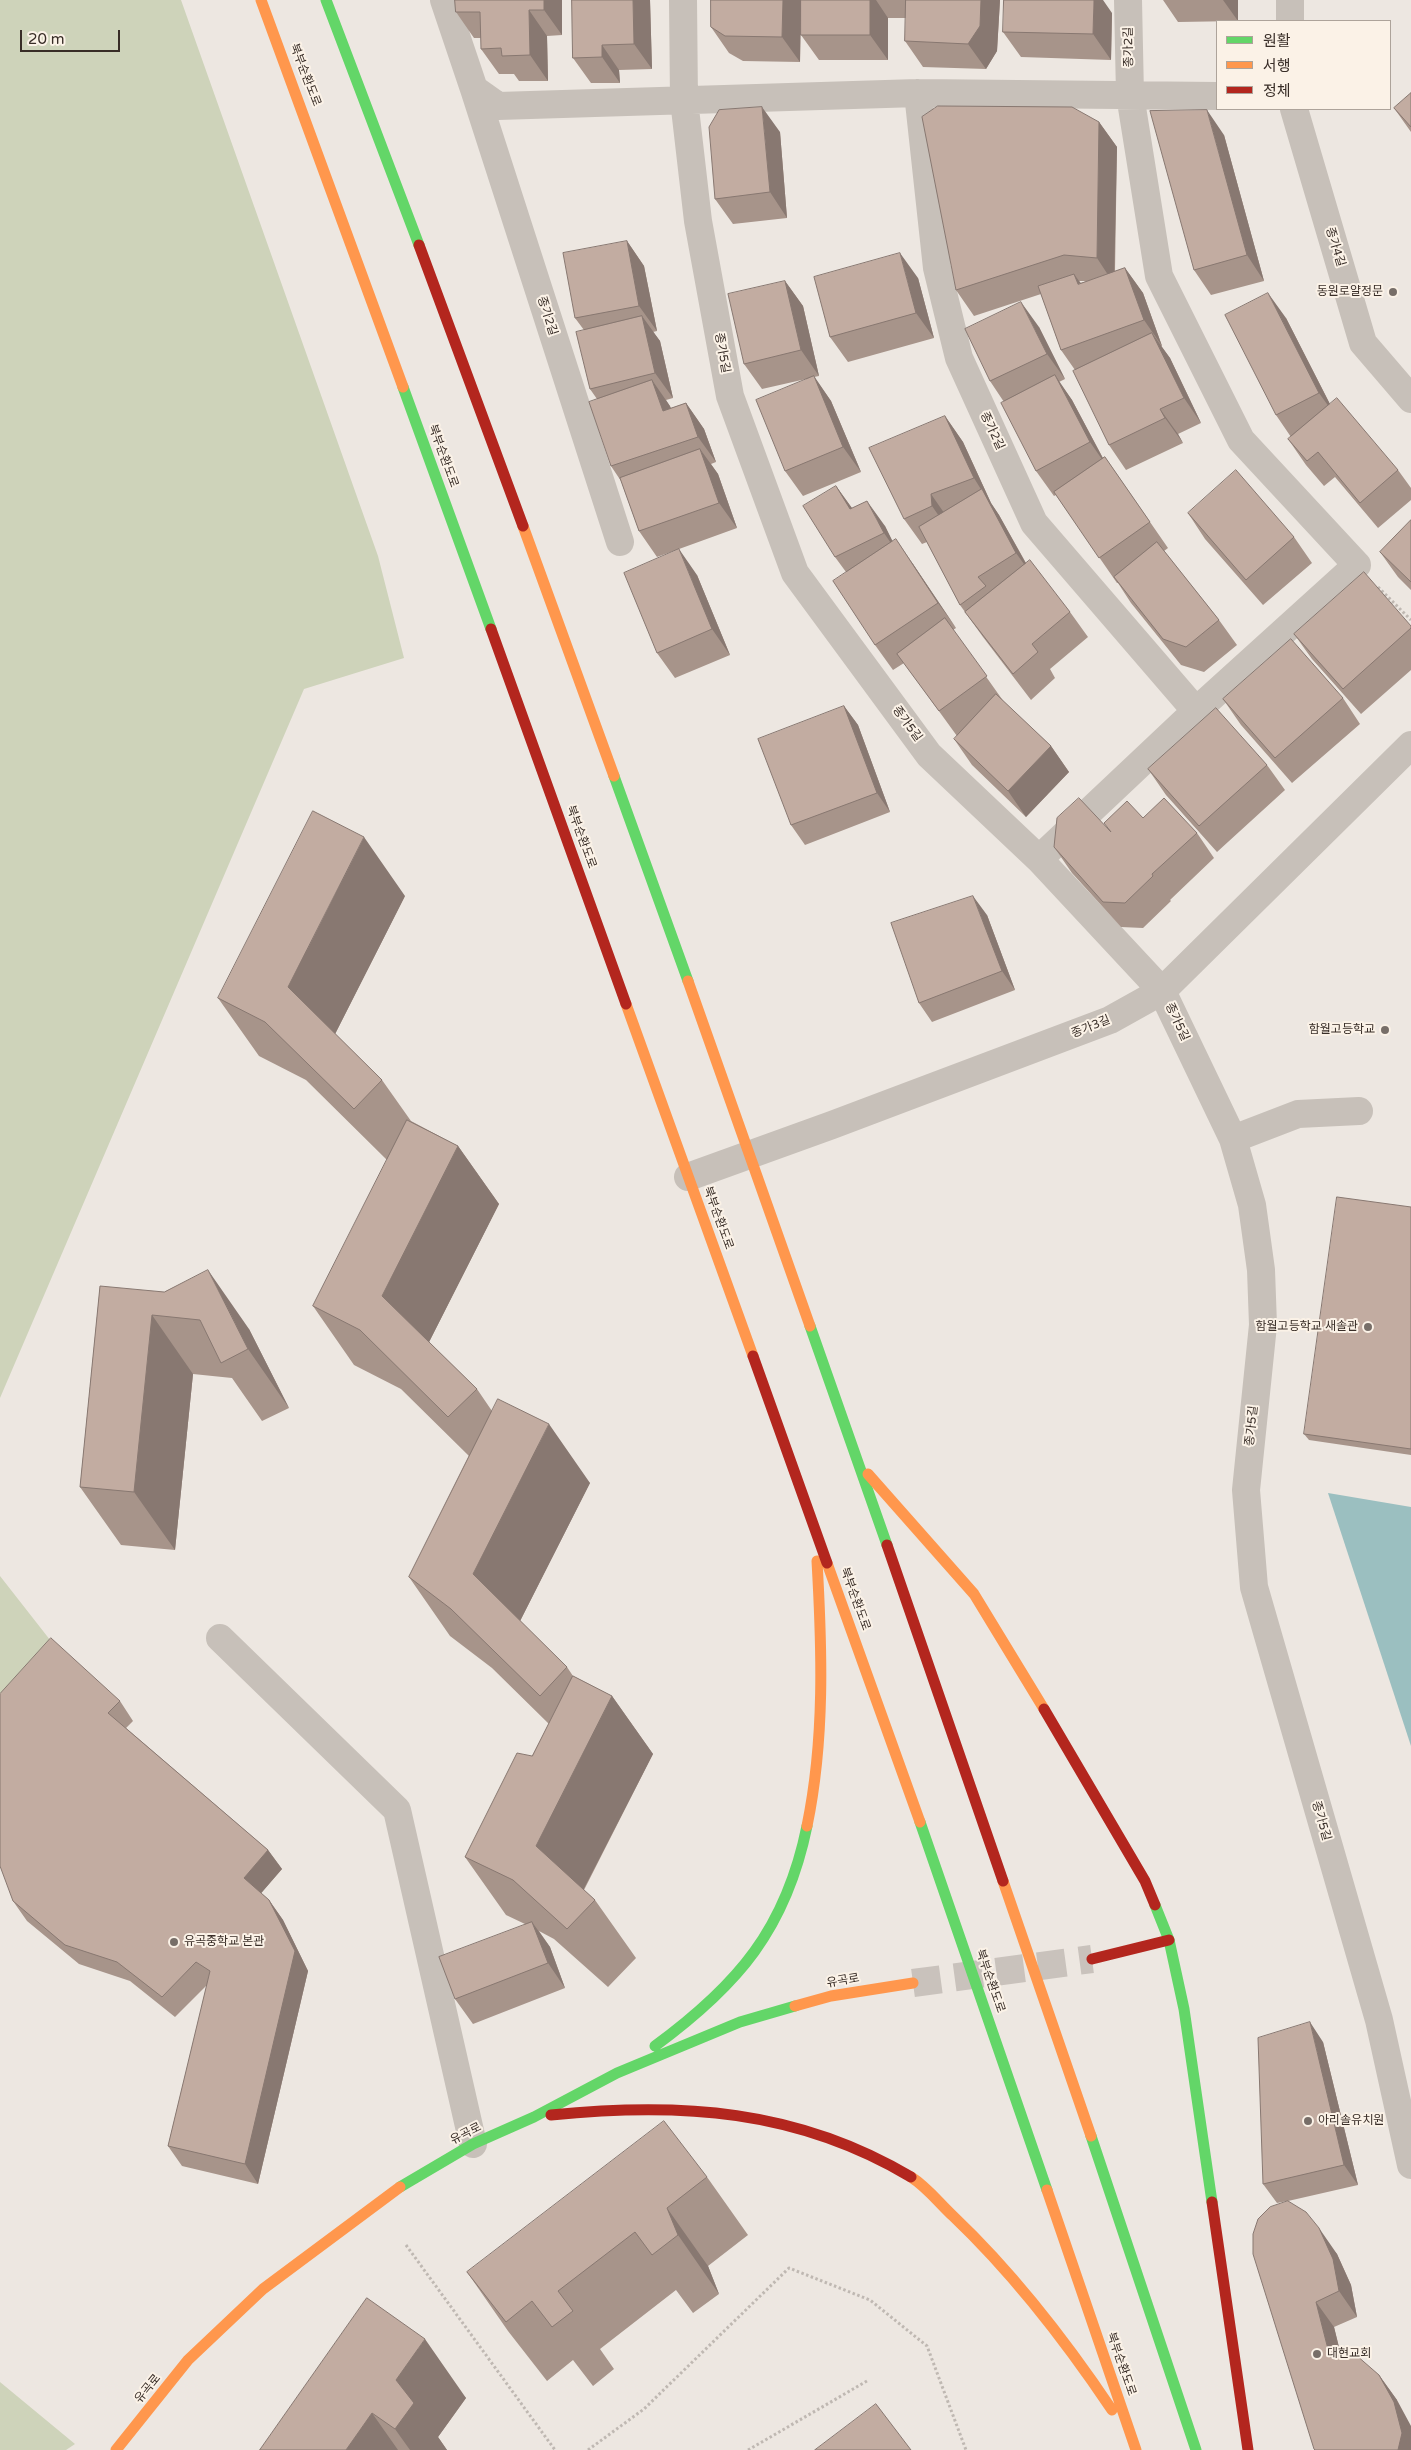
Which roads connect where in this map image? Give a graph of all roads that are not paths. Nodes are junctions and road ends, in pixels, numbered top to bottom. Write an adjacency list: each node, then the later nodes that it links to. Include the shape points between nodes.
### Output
1 (261, 0): 23 (main road, 북부순환도로)
2 (326, 0): 22 (main road, via 625,803)
3 (444, 0): 8 (street, 종가2길)
4 (683, 0): 12 (street, 종가5길)
5 (1128, 0): 10 (street, 종가2길)
6 (1290, 0): 7 (street)
7 (1290, 20)
8 (474, 89): 12 (street, via 498,106); 15 (street, 종가2길)
9 (918, 93): 10 (street); 12 (street); 16 (street, 종가2길, via 937,268 959,358 1034,522)
10 (1130, 94): 11 (street); 16 (street, 종가2길, via 1159,276 1241,440 1357,566)
11 (1216, 96)
12 (684, 100): 18 (street, 종가5길, via 698,221 730,396 795,573 929,755)
13 (1294, 110): 14 (street, 종가4길, via 1363,344)
14 (1411, 399)
15 (620, 542)
16 (1196, 711): 18 (street)
17 (1411, 745): 19 (street, 종가3길)
18 (1038, 859): 19 (street, 종가5길)
19 (1162, 991): 21 (street, 종가5길); 22 (street, 종가3길, via 1110,1020)
20 (1358, 1111): 21 (street, via 1298,1114)
21 (1233, 1139): 33 (street, 종가5길, via 1252,1205 1261,1270 1263,1324 1246,1490 1254,1587 1378,2020)
22 (750, 1155): 23 (street, 종가3길); 24 (main road)
23 (688, 1177): 25 (main road, 북부순환도로)
24 (858, 1461): 27 (main road, via 974,1594 1004,1640 1144,1881); 36 (main road, via 973,1788)
25 (814, 1527): 30 (main road, via 821,1626 819,1721 811,1801 790,1893 751,1958 712,2002); 34 (main road, 북부순환도로, via 919,1818)
26 (220, 1638): 32 (street, via 397,1810)
27 (1169, 1940): 28 (main road); 37 (main road, via 1184,2009)
28 (1092, 1958)
29 (913, 1983): 30 (main road, 유곡로, via 832,1996 740,2022)
30 (617, 2073): 31 (main road, 유곡로)
31 (534, 2117): 32 (main road, 유곡로); 34 (main road, via 630,2109 723,2112 781,2122 849,2144 911,2176 969,2229 1032,2301 1084,2368)
32 (473, 2144): 35 (main road, 유곡로, via 389,2193 263,2289 188,2360)
33 (1411, 2165)
34 (1135, 2446)
35 (116, 2450)
36 (1196, 2450)
37 (1248, 2450)

